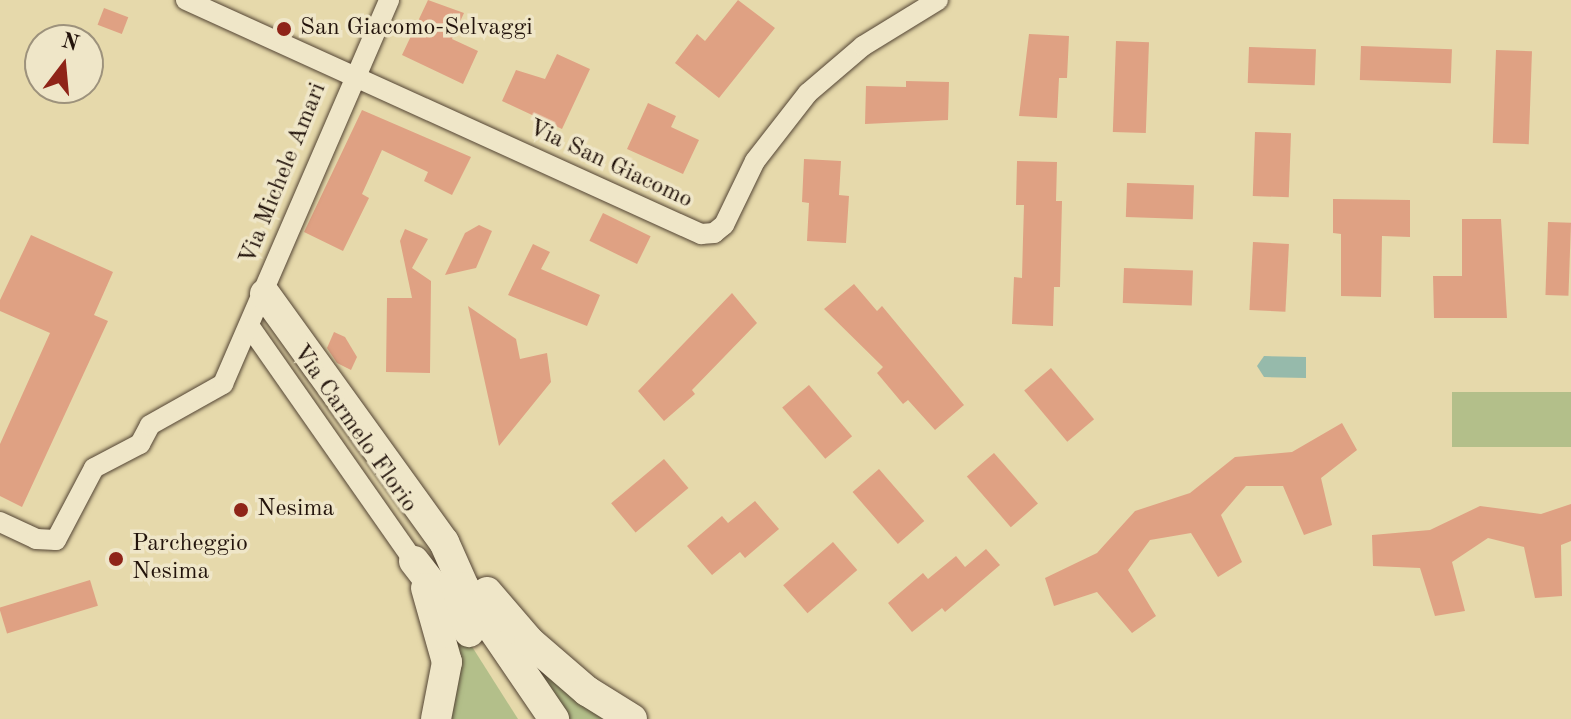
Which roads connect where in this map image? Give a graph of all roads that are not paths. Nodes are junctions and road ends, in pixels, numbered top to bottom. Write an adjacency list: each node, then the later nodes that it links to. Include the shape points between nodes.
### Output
1 (186, 0): 4 (street, Via San Giacomo)
2 (389, 0): 4 (street, Via Michele Amari)
3 (938, 0): 4 (street, Via San Giacomo, via 863,46 808,93 780,123 724,225 714,233 688,230)
4 (354, 76): 5 (street, Via Michele Amari, via 274,256)
5 (265, 294): 6 (street, Via Michele Amari); 8 (main road)
6 (250, 327): 7 (street, Via Michele Amari, via 223,384 150,425 140,444 94,468 56,540 36,539); 9 (street, Via Carmelo Florio)
7 (0, 522)
8 (444, 542): 12 (main road, via 464,587); 13 (main road, via 529,641 587,691)
9 (414, 561): 10 (main road, via 435,608 445,649 446,687); 11 (main road, via 440,589)
10 (436, 719)
11 (526, 719)
12 (554, 719)
13 (632, 719)

